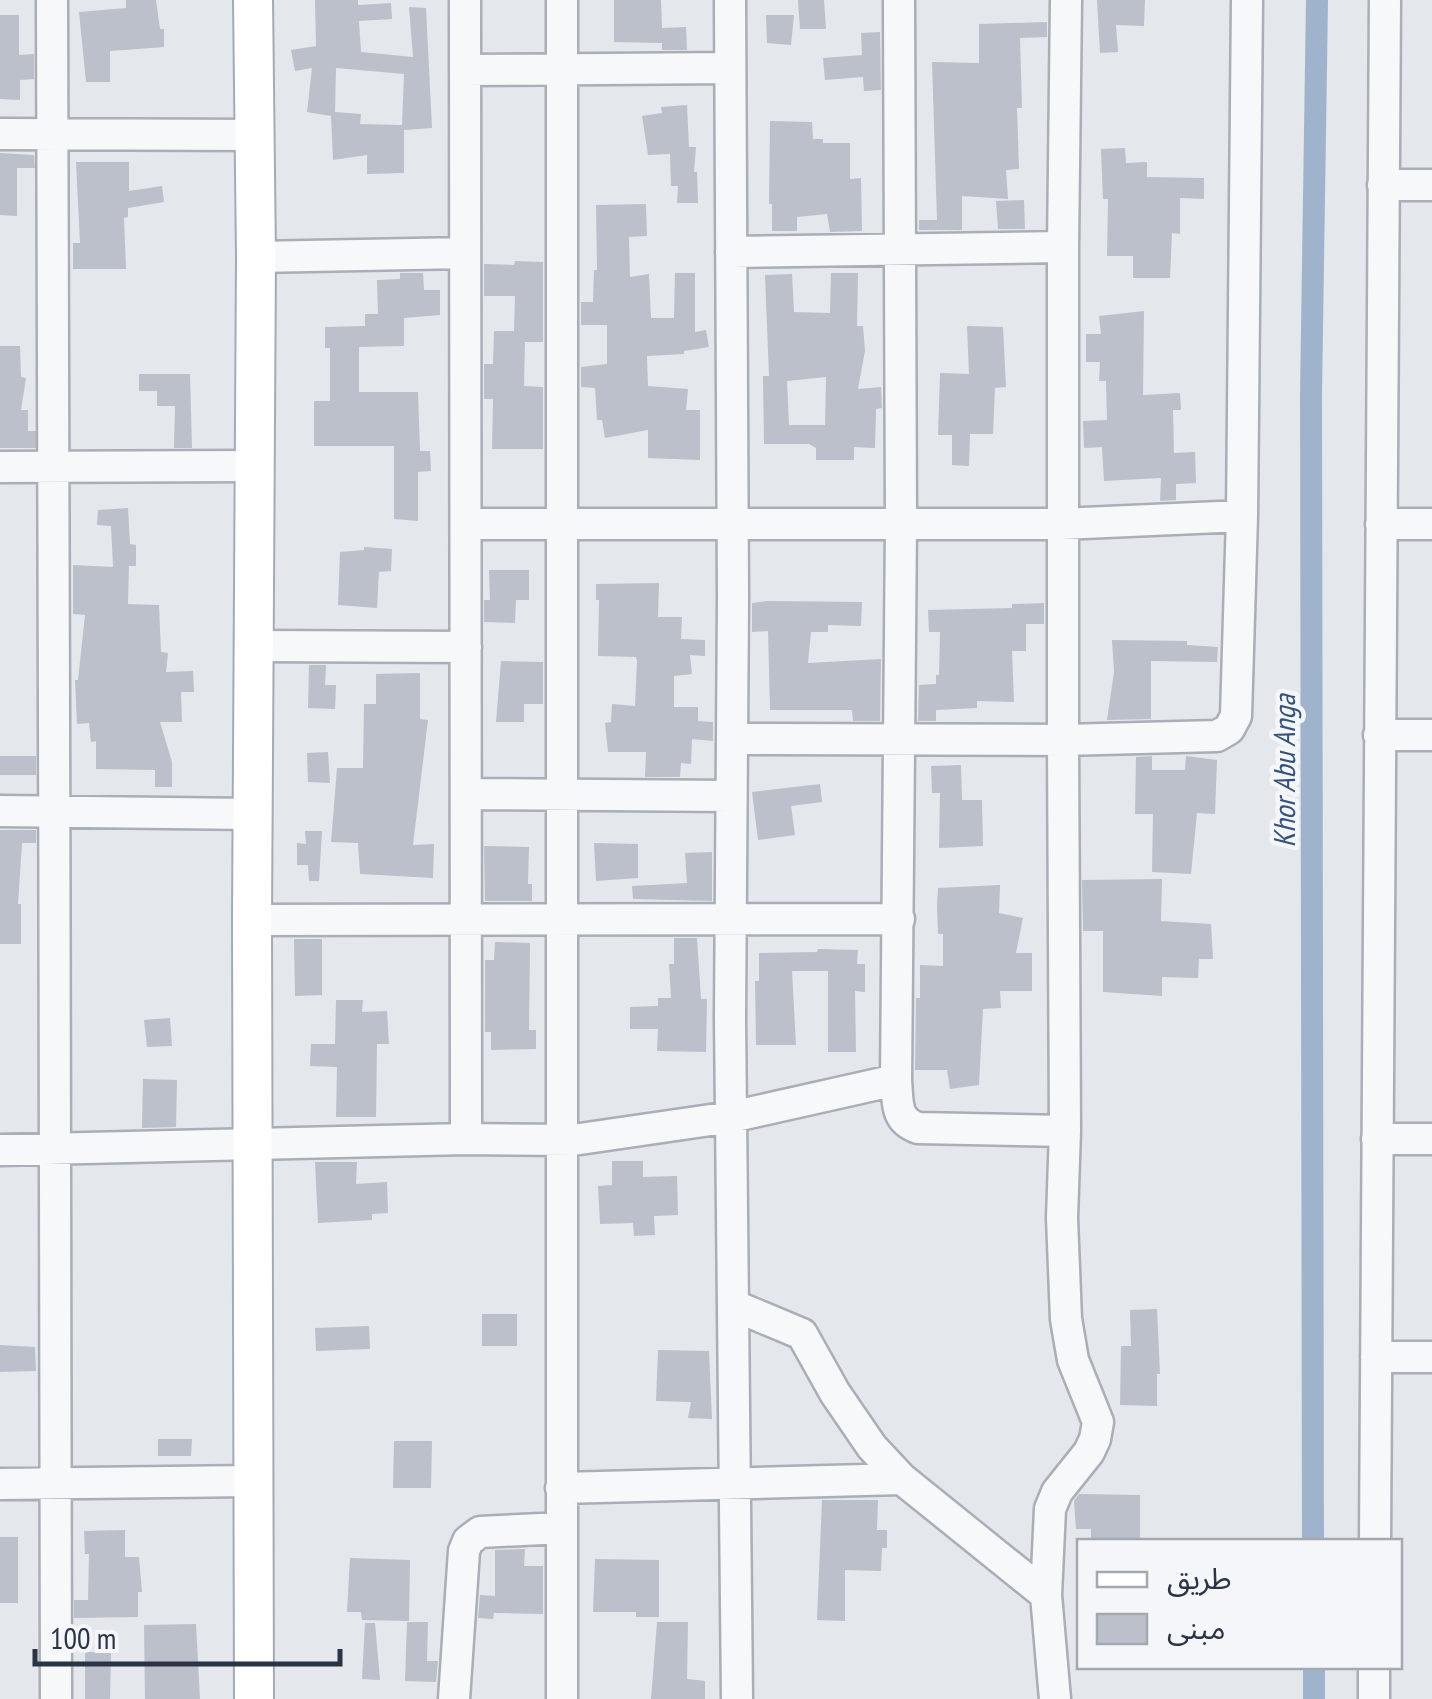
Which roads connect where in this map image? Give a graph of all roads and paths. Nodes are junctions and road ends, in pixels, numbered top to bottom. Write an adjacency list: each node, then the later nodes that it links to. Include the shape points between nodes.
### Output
1 (52, 0): 14 (street)
2 (253, 0): 15 (main road)
3 (466, 0): 11 (street)
4 (562, 0): 12 (street)
5 (730, 0): 10 (street)
6 (899, 0): 19 (street)
7 (1066, 0): 18 (street)
8 (1248, 0): 26 (street)
9 (1386, 0): 16 (street)
10 (730, 68): 12 (street); 20 (street)
11 (465, 70): 12 (street); 21 (street)
12 (564, 70): 28 (street)
13 (0, 134): 14 (street)
14 (54, 134): 15 (street); 25 (street)
15 (255, 135): 22 (main road)
16 (1382, 185): 17 (street); 31 (street)
17 (1432, 185)
18 (1063, 247): 19 (street); 30 (street)
19 (899, 248): 20 (street); 29 (street)
20 (730, 252): 33 (street)
21 (465, 253): 22 (street); 27 (street)
22 (256, 257): 23 (main road)
23 (254, 466): 25 (street); 34 (main road)
24 (0, 467): 25 (street)
25 (57, 467): 45 (street)
26 (1242, 516): 30 (street); 40 (street, via 1236,716 1230,729 1218,736)
27 (467, 524): 28 (street); 35 (street)
28 (563, 524): 33 (street); 42 (street)
29 (901, 524): 30 (street); 33 (street); 38 (street)
30 (1060, 524): 40 (street)
31 (1381, 524): 32 (street); 36 (street)
32 (1432, 524)
33 (732, 525): 39 (street)
34 (252, 646): 35 (street); 46 (main road)
35 (466, 647): 41 (street)
36 (1379, 735): 37 (street); 56 (street)
37 (1432, 735)
38 (900, 738): 39 (street); 40 (street); 50 (street)
39 (732, 739): 43 (street)
40 (1063, 740): 54 (street)
41 (467, 794): 42 (street); 51 (street)
42 (563, 794): 43 (street); 49 (street)
43 (731, 796): 47 (street)
44 (0, 811): 45 (street)
45 (54, 812): 46 (street); 60 (street)
46 (252, 814): 48 (main road)
47 (730, 917): 49 (street); 50 (street); 53 (street)
48 (252, 920): 51 (street); 59 (main road)
49 (562, 920): 51 (street); 58 (street)
50 (899, 920): 52 (street)
51 (467, 922): 55 (street)
52 (896, 1080): 53 (street); 54 (street, via 898,1113 918,1128)
53 (731, 1118): 58 (street); 62 (street)
54 (1065, 1131): 73 (street, via 1066,1319 1098,1422 1088,1452 1050,1510)
55 (466, 1139): 58 (street); 59 (street)
56 (1377, 1139): 57 (street); 63 (street)
57 (1432, 1139)
58 (562, 1140): 70 (street)
59 (253, 1146): 60 (street); 66 (main road)
60 (54, 1149): 61 (street); 68 (street)
61 (0, 1150)
62 (735, 1306): 65 (street, via 802,1334 860,1432); 69 (street)
63 (1376, 1357): 64 (street); 72 (street)
64 (1432, 1357)
65 (902, 1479): 69 (street); 73 (street)
66 (252, 1481): 68 (street); 76 (main road)
67 (0, 1484): 68 (street)
68 (54, 1484): 75 (street)
69 (734, 1485): 70 (street); 79 (street)
70 (561, 1488): 71 (street)
71 (562, 1528): 77 (street, via 480,1532 468,1541); 78 (street)
72 (1375, 1539)
73 (1046, 1595): 80 (street)
74 (1374, 1669): 81 (street)
75 (56, 1699)
76 (254, 1699)
77 (454, 1699)
78 (562, 1699)
79 (737, 1699)
80 (1055, 1699)
81 (1374, 1699)

